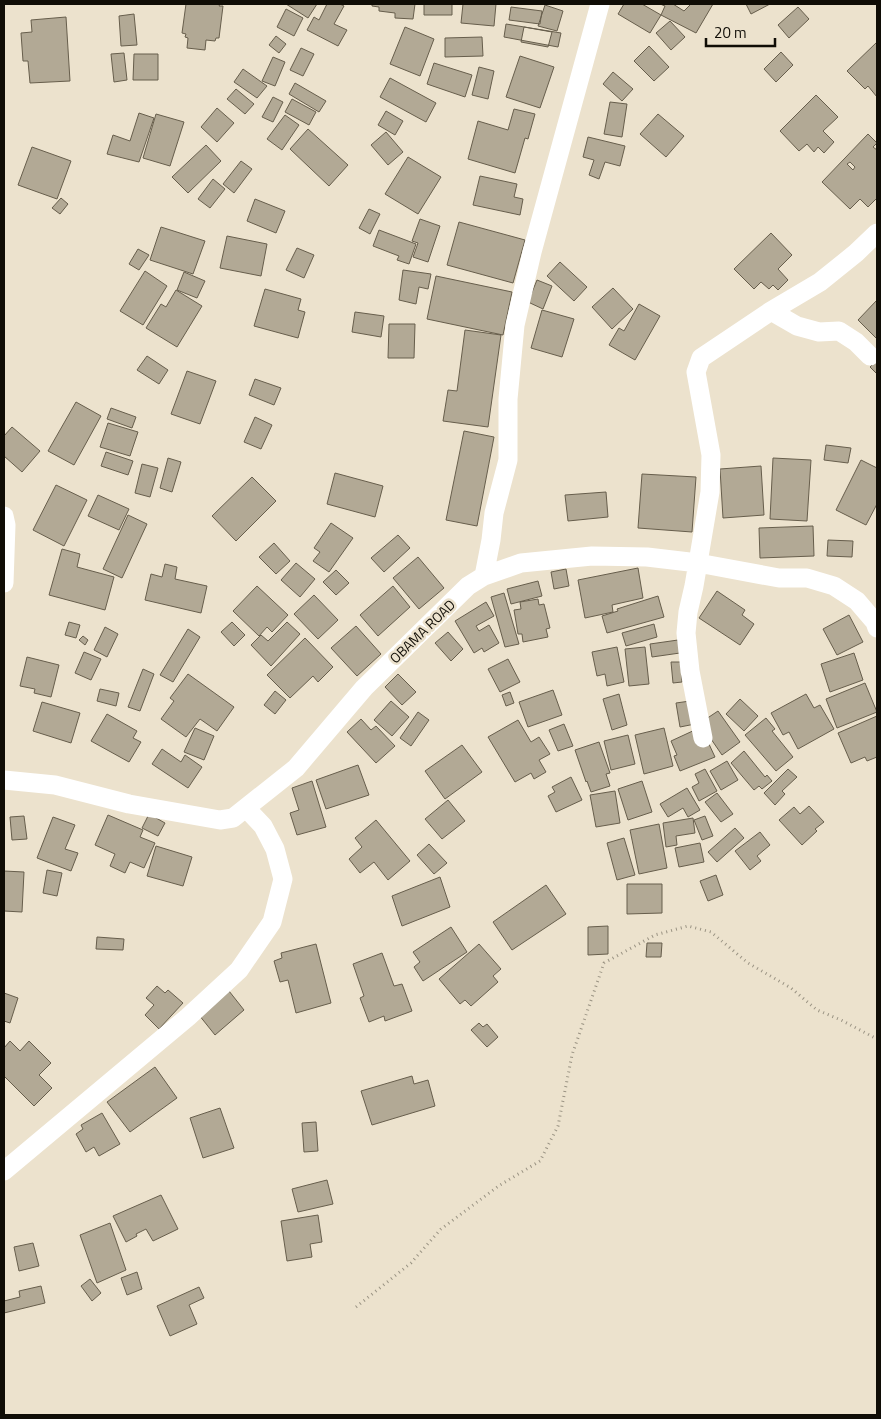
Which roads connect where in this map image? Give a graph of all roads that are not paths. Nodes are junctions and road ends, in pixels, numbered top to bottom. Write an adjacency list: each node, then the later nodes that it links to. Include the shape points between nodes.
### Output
1 (600, 4): 7 (street, via 515,325 508,399 508,460 494,513)
2 (877, 233): 3 (street, via 820,282)
3 (771, 311): 4 (street, via 797,326 819,332 839,331); 6 (street, via 701,358 696,372 711,455 710,492)
4 (870, 356)
5 (4, 516): 8 (street)
6 (698, 563): 7 (street, OBAMA ROAD, via 647,557 592,556 521,563); 9 (street, OBAMA ROAD, via 780,578 807,578 834,586 857,601); 10 (street, via 686,633)
7 (484, 576): 12 (street, OBAMA ROAD, via 468,586 364,688 296,768)
8 (4, 583)
9 (877, 628)
10 (702, 738)
11 (4, 780): 12 (street, OBAMA ROAD, via 55,785 129,804 220,820 233,818)
12 (246, 808): 13 (street, via 263,826 275,849 282,879 272,922 239,970)
13 (4, 1171)

